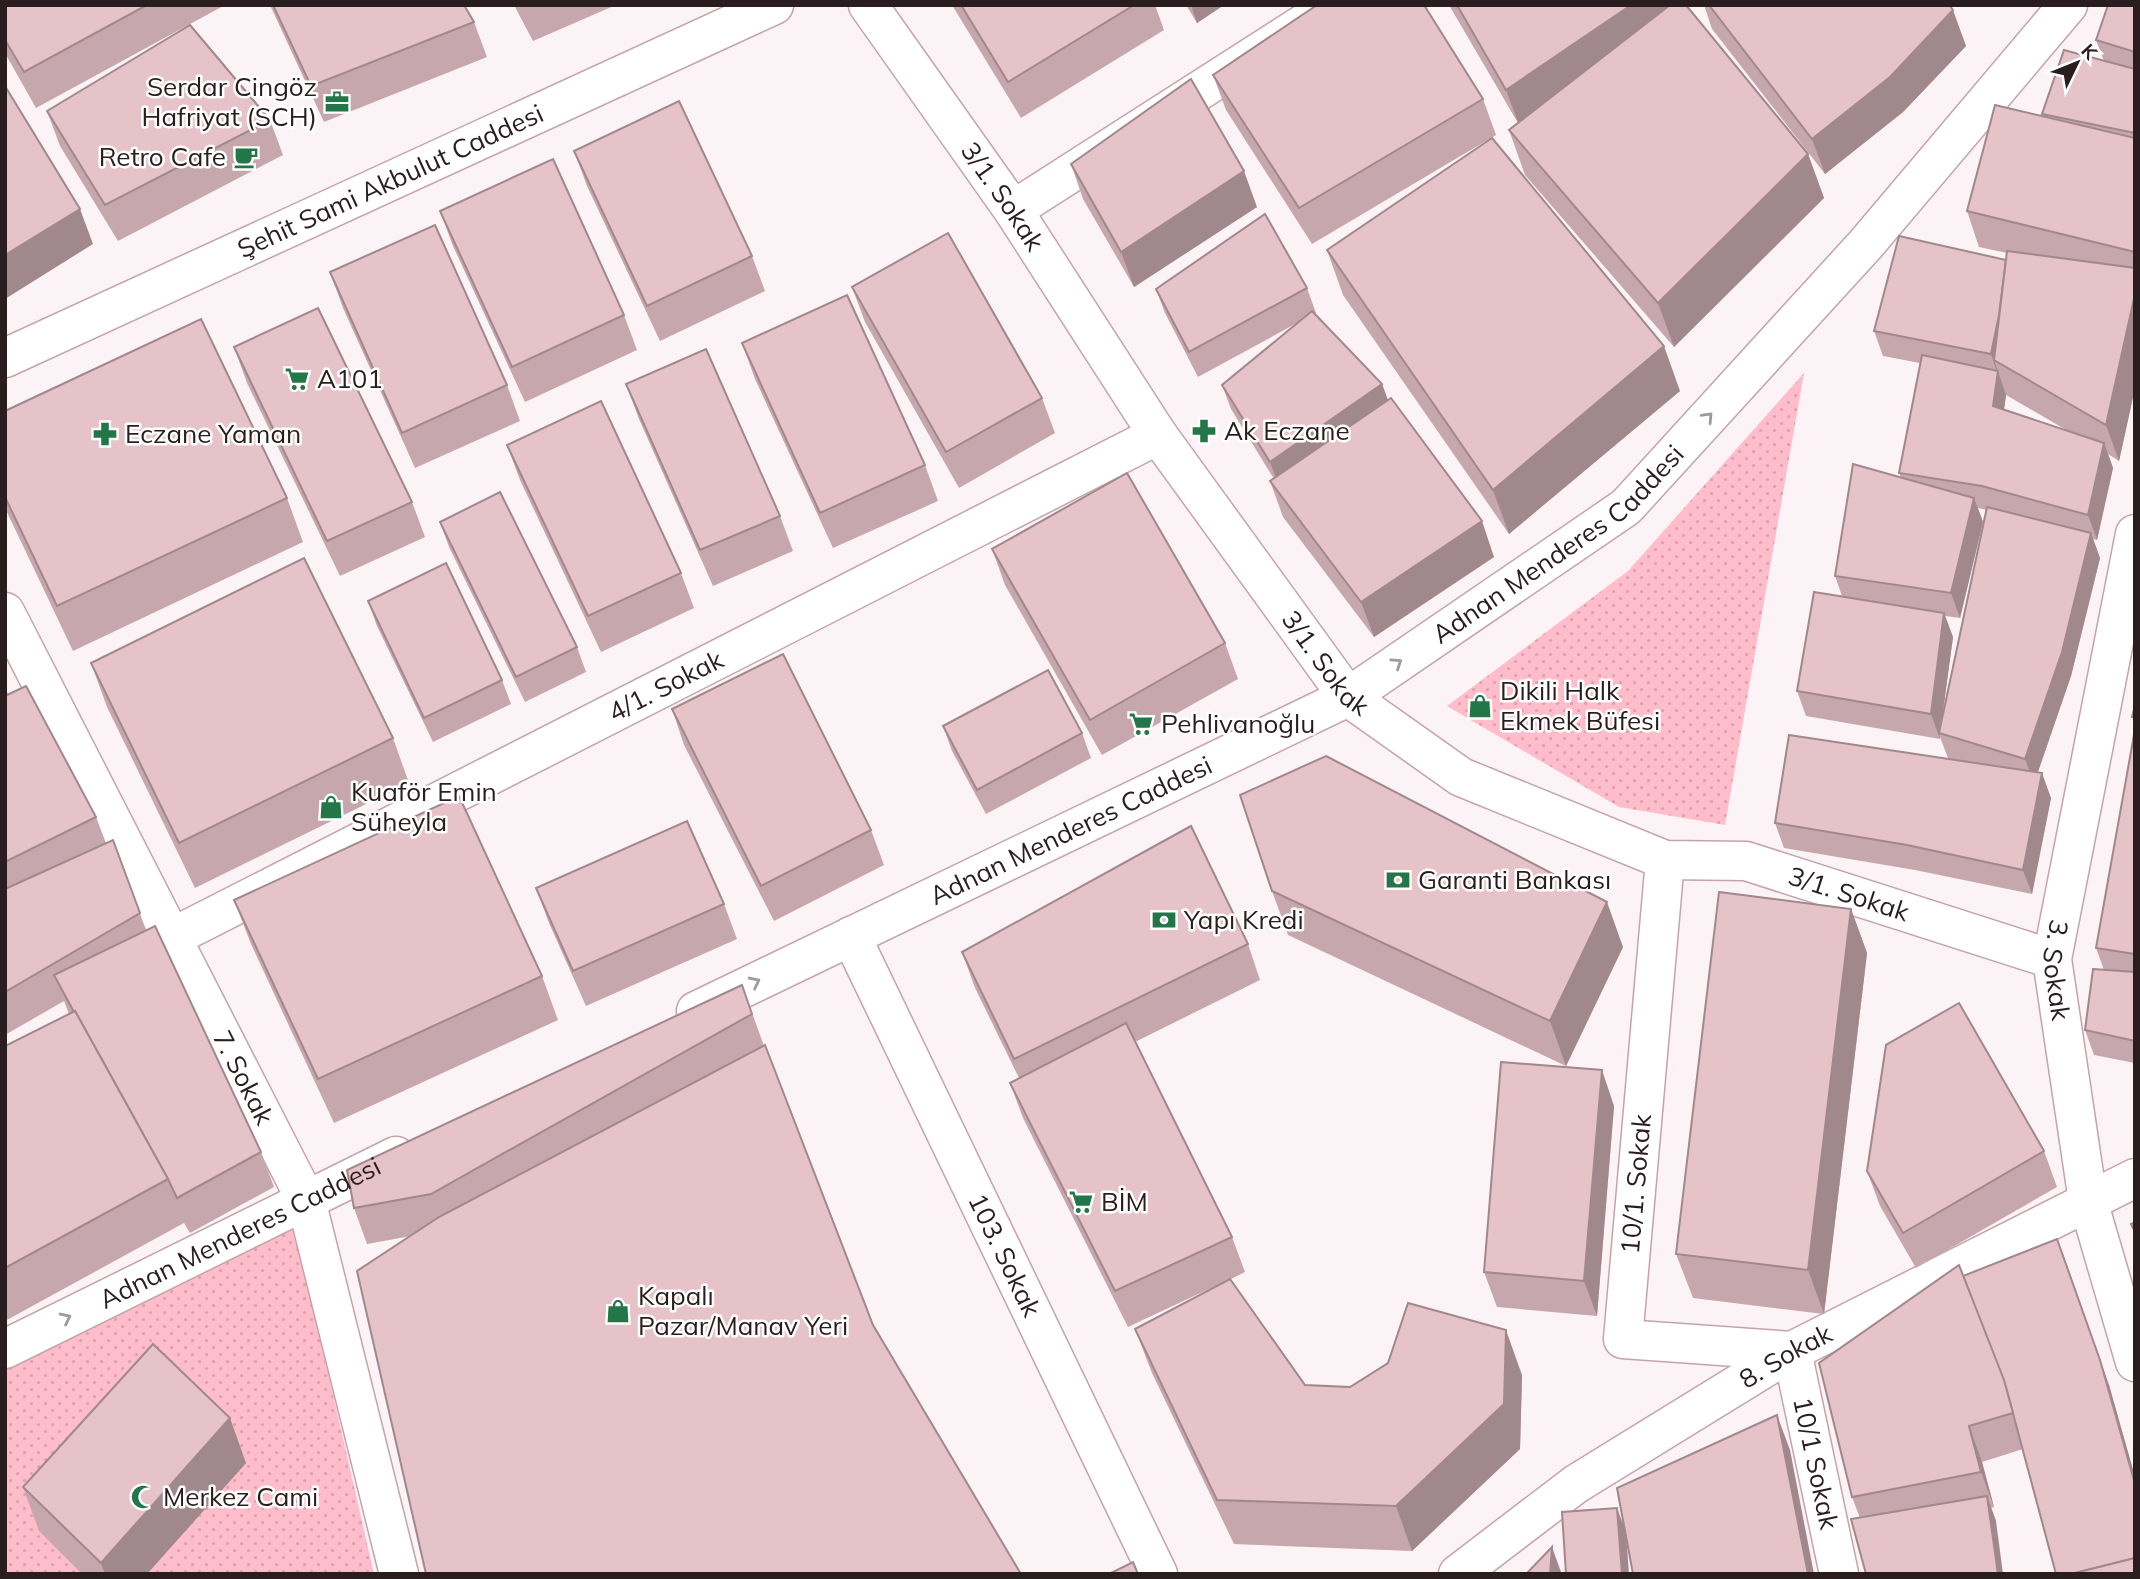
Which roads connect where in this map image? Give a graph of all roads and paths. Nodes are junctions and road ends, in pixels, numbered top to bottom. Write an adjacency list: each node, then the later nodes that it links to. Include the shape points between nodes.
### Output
1 (774, 5): 6 (street, Şehit Sami Akbulut Caddesi)
2 (868, 5): 5 (street, 3/1. Sokak)
3 (1333, 5): 5 (street)
4 (2068, 5): 10 (street, Adnan Menderes Caddesi, one-way to 4, via 1626,506 1866,244)
5 (1013, 210): 7 (street, 3/1. Sokak)
6 (5, 358)
7 (1158, 435): 10 (street, 3/1. Sokak); 13 (street, 4/1. Sokak)
8 (2135, 534): 14 (street, 3. Sokak)
9 (5, 612): 13 (street, 7. Sokak)
10 (1348, 697): 11 (street, 3/1. Sokak, via 1461,777); 12 (street, Adnan Menderes Caddesi)
11 (1665, 860): 14 (street, 3/1. Sokak, via 1746,861); 21 (street, 10/1. Sokak, via 1623,1339)
12 (851, 936): 15 (street, Adnan Menderes Caddesi, one-way to 12); 24 (street, 103. Sokak)
13 (173, 937): 18 (street, 7. Sokak)
14 (2052, 959): 19 (street, 3. Sokak)
15 (666, 1026)
16 (430, 1140): 18 (street, Adnan Menderes Caddesi)
17 (2135, 1178): 19 (street, 8. Sokak)
18 (306, 1200): 20 (street, Adnan Menderes Caddesi, one-way to 18); 23 (street, 7. Sokak)
19 (2088, 1201): 21 (street, 8. Sokak); 22 (street, 3. Sokak)
20 (5, 1349)
21 (1792, 1351): 25 (street, 8. Sokak, via 1576,1484); 26 (street, 10/1 Sokak)
22 (2135, 1362)
23 (399, 1574)
24 (1158, 1574)
25 (1458, 1574)
26 (1839, 1574)

